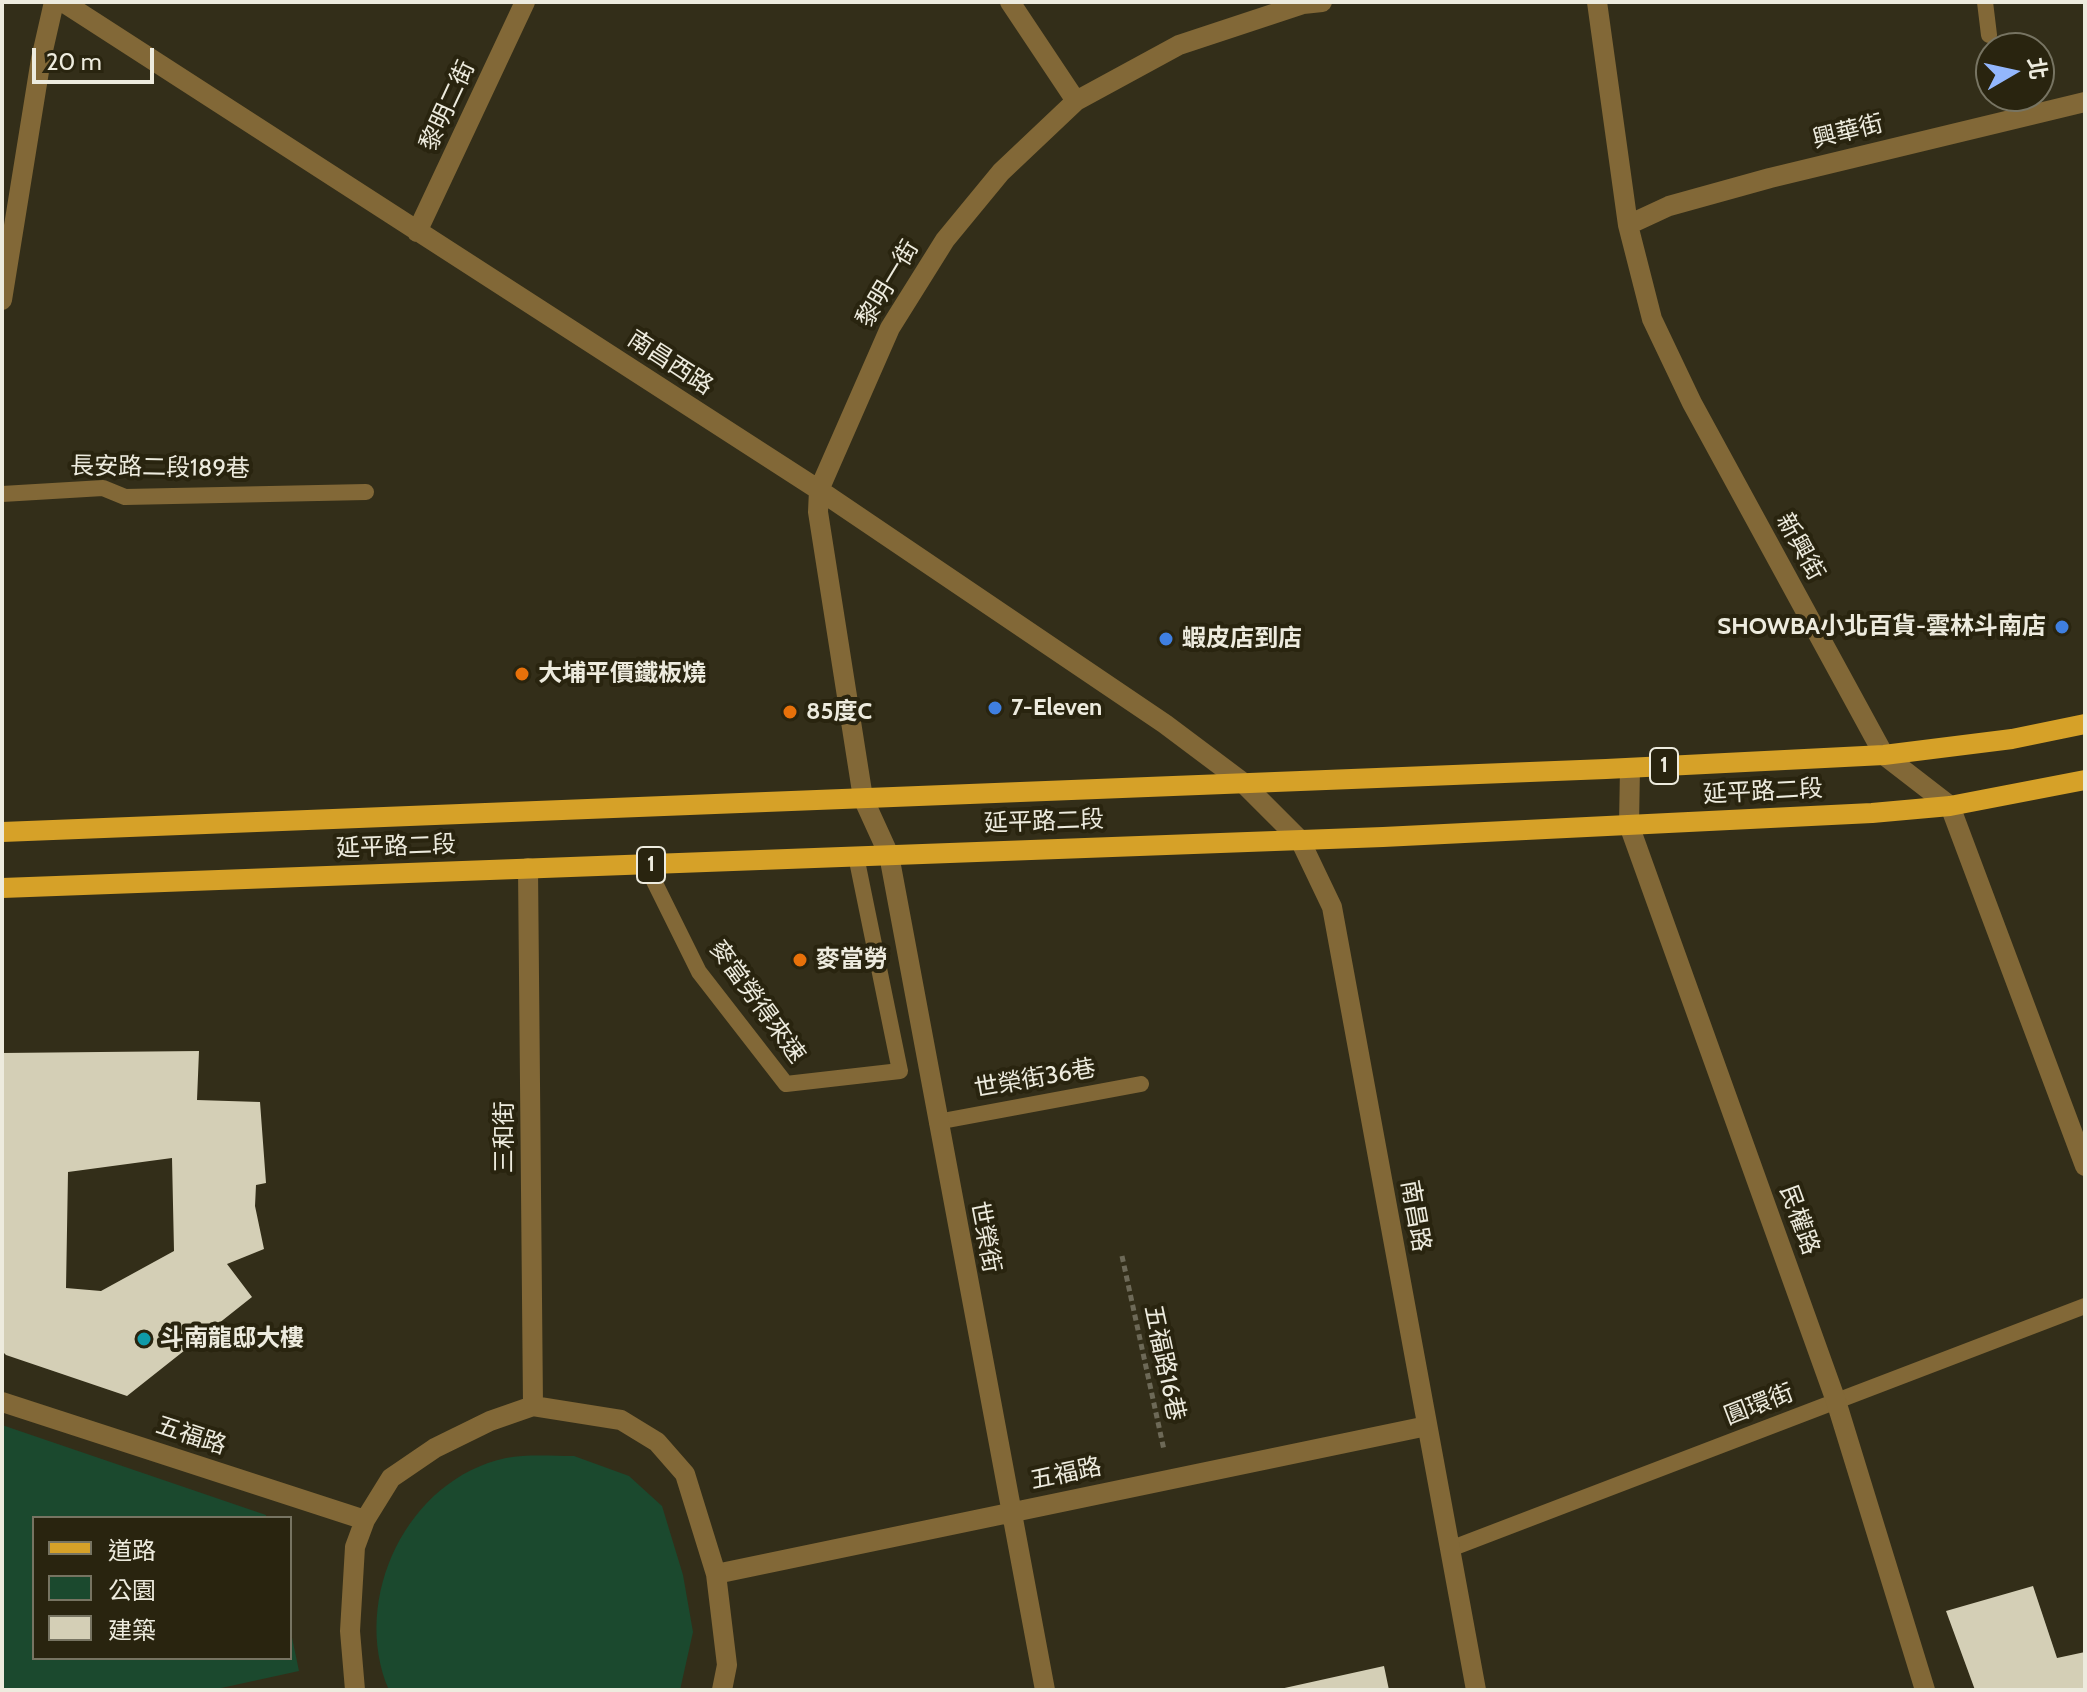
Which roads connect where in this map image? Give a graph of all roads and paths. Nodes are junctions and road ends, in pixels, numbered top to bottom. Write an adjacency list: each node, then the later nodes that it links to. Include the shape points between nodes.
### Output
1 (54, 2): 13 (street)
2 (63, 2): 12 (street, 南昌西路)
3 (525, 2): 12 (street, 黎明二街)
4 (1010, 2): 9 (street)
5 (1597, 2): 11 (street, 新興街)
6 (1985, 2): 8 (lane)
7 (1309, 3): 9 (street, 黎明一街, via 1179,45)
8 (1989, 32)
9 (1076, 101): 14 (street, 黎明一街, via 1001,172 945,240 890,328)
10 (2085, 102): 11 (street, 興華街, via 1698,198)
11 (1628, 225): 18 (street, 新興街, via 1652,319 1685,389)
12 (417, 232): 14 (street, 南昌西路)
13 (2, 300)
14 (819, 490): 21 (street, 南昌西路); 22 (street, 黎明一街, via 818,512)
15 (366, 492): 16 (lane, 長安路二段189巷, via 125,497 103,488)
16 (2, 494)
17 (2085, 724): 18 (main road, 延平路二段 / 1)
18 (1884, 755): 19 (main road, 延平路二段 / 1); 23 (street, 新興街)
19 (1630, 768): 21 (main road, 延平路二段 / 1); 24 (street, 民權路)
20 (2085, 780): 23 (main road, 延平路二段 / 1)
21 (1241, 781): 22 (main road, 延平路二段 / 1); 26 (street, 南昌路)
22 (863, 798): 25 (main road, 延平路二段 / 1); 27 (street, 世榮街)
23 (1950, 806): 24 (main road, 延平路二段 / 1); 34 (street)
24 (1629, 825): 26 (main road, 延平路二段 / 1); 37 (street, 民權路)
25 (2, 832)
26 (1300, 840): 27 (main road, 延平路二段 / 1); 40 (street, 南昌路, via 1332,907)
27 (889, 855): 28 (main road, 延平路二段 / 1); 33 (street, 世榮街)
28 (856, 856): 29 (main road, 延平路二段 / 1); 29 (lane, 麥當勞得來速, via 900,1071 786,1084 699,972)
29 (646, 865): 30 (main road, 延平路二段 / 1)
30 (528, 868): 31 (main road, 延平路二段 / 1); 39 (street, 三和街)
31 (2, 888)
32 (1141, 1084): 33 (lane, 世榮街36巷)
33 (937, 1122): 42 (street, 世榮街)
34 (2085, 1166)
35 (1122, 1256): 41 (path, 五福路16巷)
36 (2085, 1306): 37 (lane, 圓環街)
37 (1836, 1401): 44 (lane, 圓環街); 50 (street, 民權路)
38 (2, 1402): 43 (street, 五福路)
39 (533, 1406): 43 (street, via 435,1448 391,1478); 45 (street, via 621,1420 657,1442 685,1474)
40 (1427, 1426): 41 (street, 五福路); 44 (street, 南昌路)
41 (1170, 1477): 42 (street, 五福路)
42 (1011, 1513): 45 (street, 五福路); 48 (street, 世榮街)
43 (365, 1520): 46 (street, via 355,1547 350,1631)
44 (1450, 1549): 49 (street, 南昌路)
45 (716, 1574): 47 (street, via 727,1665)
46 (355, 1690)
47 (722, 1690)
48 (1045, 1690)
49 (1476, 1690)
50 (1925, 1690)

